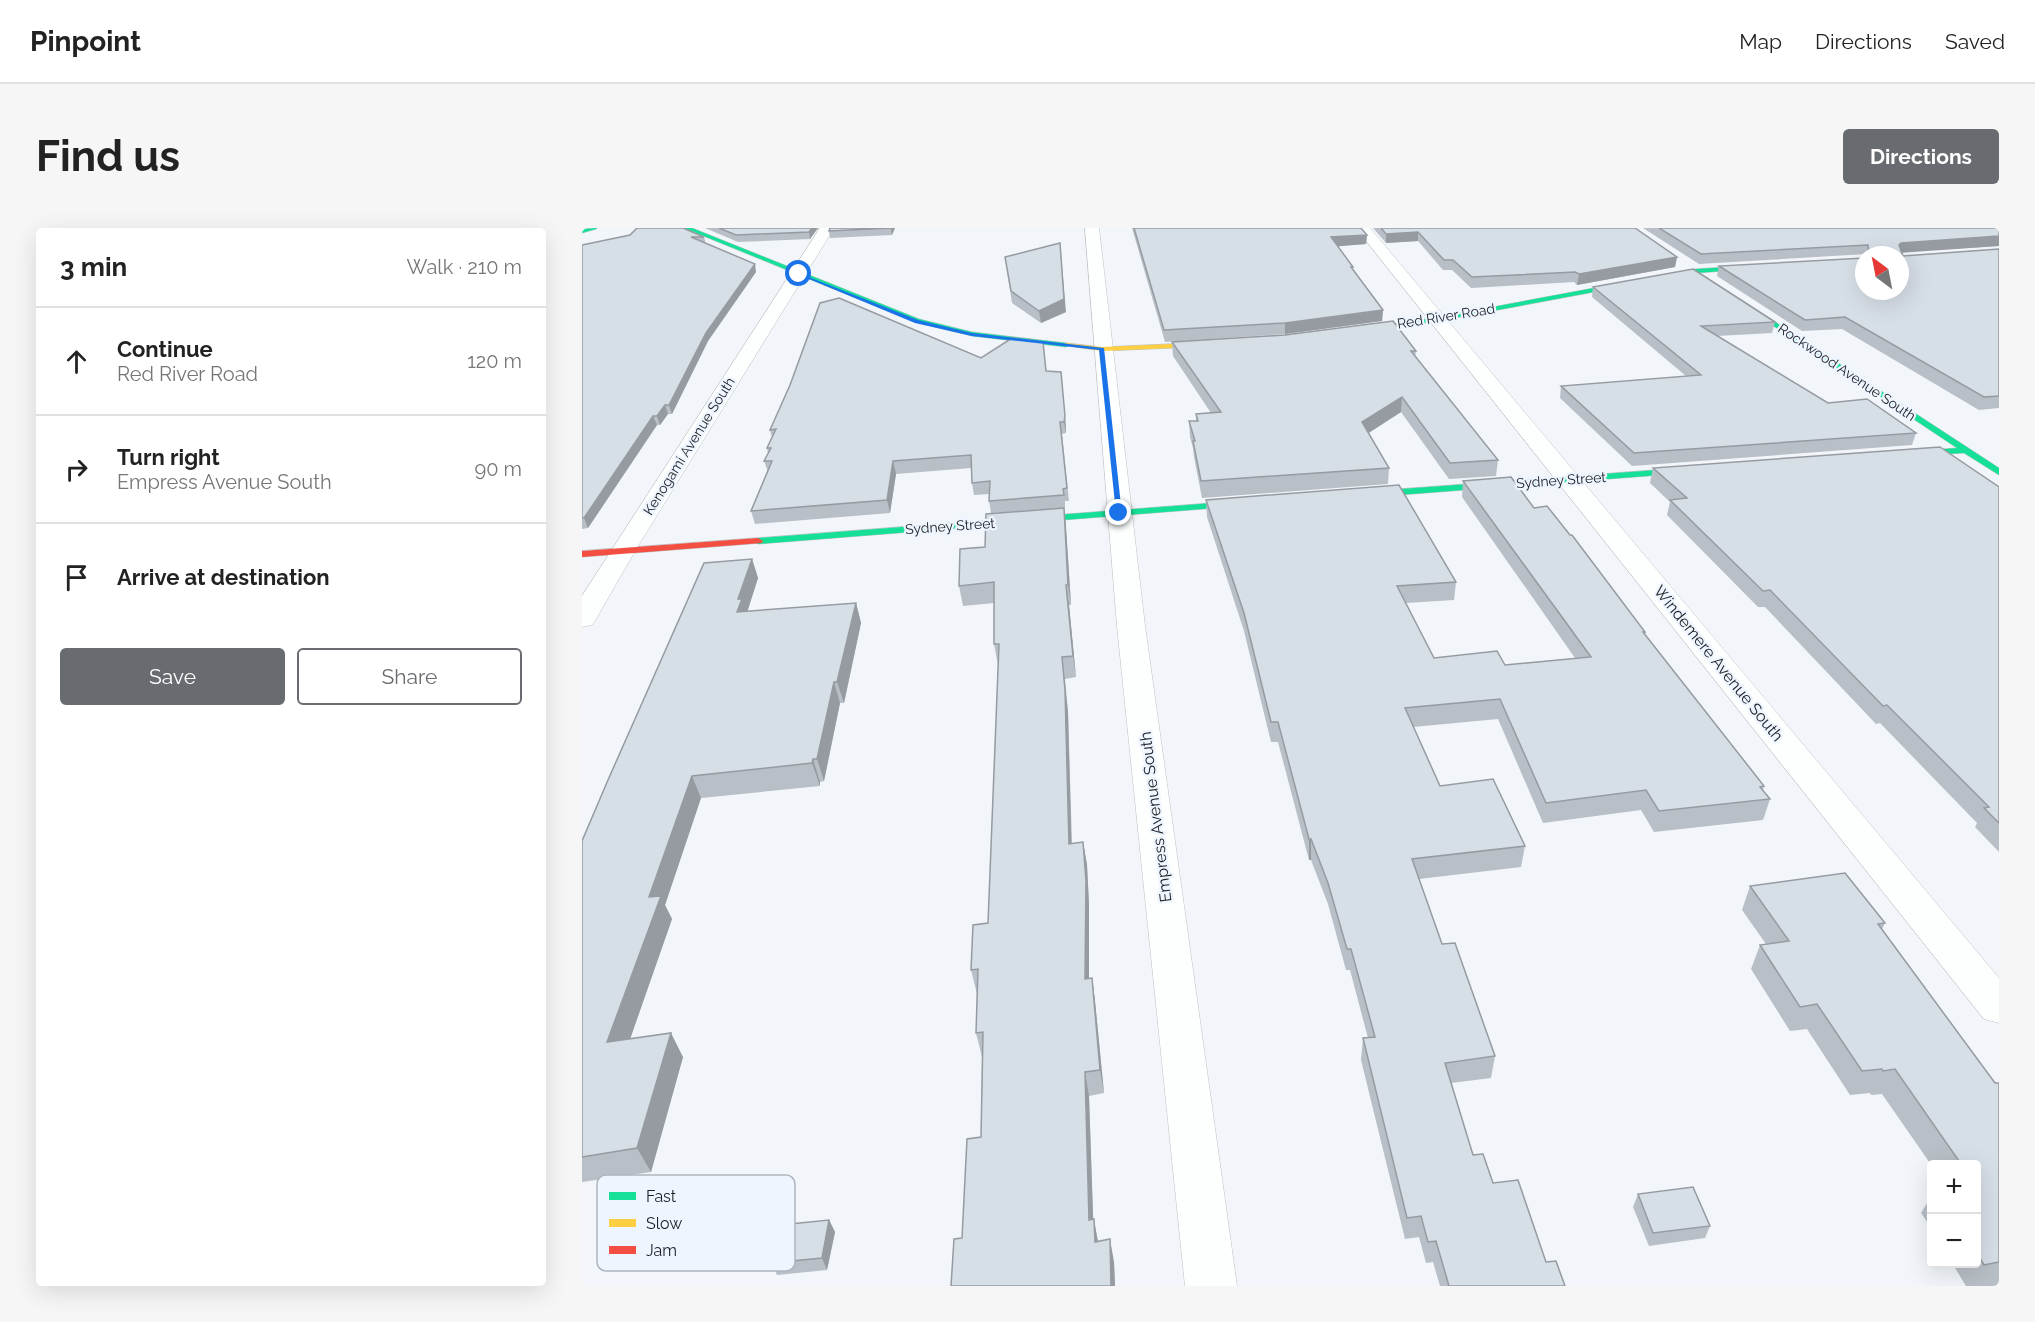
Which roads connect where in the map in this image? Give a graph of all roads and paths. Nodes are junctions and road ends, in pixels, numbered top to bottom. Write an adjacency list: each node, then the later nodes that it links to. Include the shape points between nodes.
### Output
1 (594, 228): 6 (main road)
2 (687, 228): 10 (main road)
3 (827, 228): 10 (street, Kenogami Avenue South)
4 (1092, 228): 14 (street, Empress Avenue South)
5 (1363, 228): 11 (street, Windemere Avenue South)
6 (582, 231)
7 (1680, 261): 9 (main road, Rockwood Avenue South)
8 (1777, 266): 9 (main road, Red River Road)
9 (1696, 271): 11 (main road, Red River Road); 15 (main road, Rockwood Avenue South)
10 (799, 274): 14 (main road, via 917,321 972,334); 23 (street, Kenogami Avenue South)
11 (1439, 319): 12 (main road, Red River Road); 19 (street, Windemere Avenue South)
12 (1337, 333)
13 (1233, 343): 14 (main road)
14 (1102, 349): 22 (street, Empress Avenue South)
15 (1965, 450): 16 (main road); 18 (main road, Rockwood Avenue South)
16 (1895, 455)
17 (1708, 469): 19 (main road, Sydney Street)
18 (1999, 472)
19 (1568, 480): 20 (main road, Sydney Street); 26 (street, Windemere Avenue South)
20 (1344, 496)
21 (1261, 503): 22 (main road, Sydney Street)
22 (1119, 513): 23 (main road, Sydney Street); 27 (street, Empress Avenue South)
23 (622, 551): 24 (main road, Sydney Street); 25 (street, Kenogami Avenue South)
24 (582, 554)
25 (582, 619)
26 (1999, 1007)
27 (1210, 1286)

